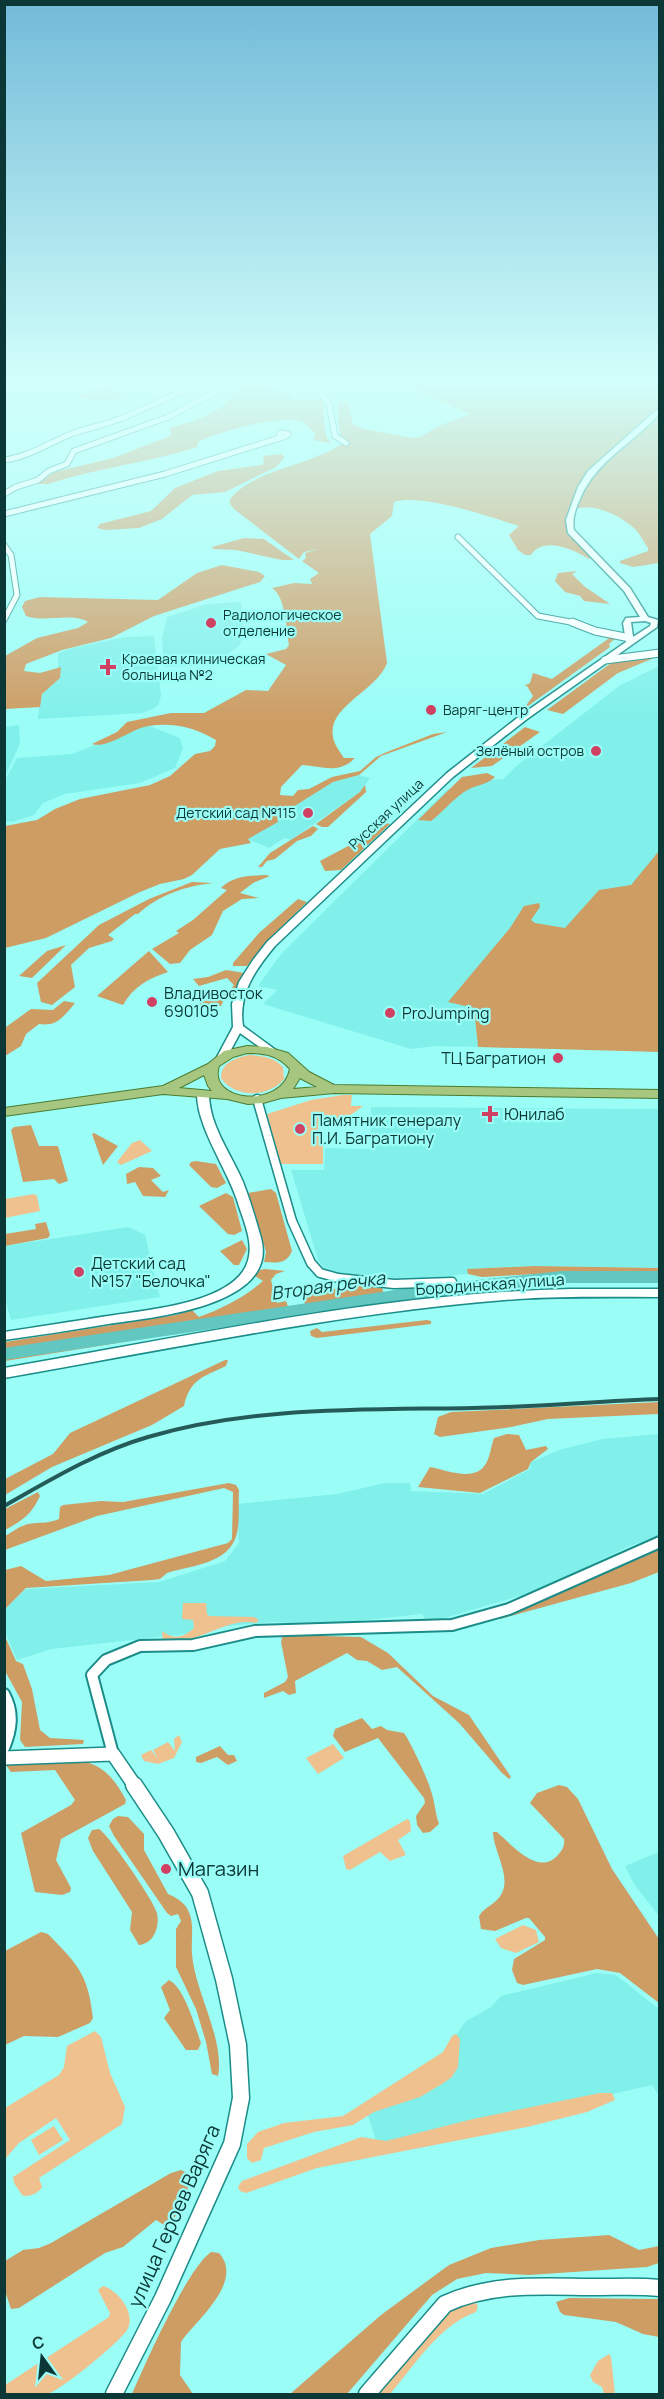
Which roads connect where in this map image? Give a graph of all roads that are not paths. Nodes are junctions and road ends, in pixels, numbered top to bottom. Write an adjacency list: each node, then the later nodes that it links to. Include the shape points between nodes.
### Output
1 (66, 498): 3 (street)
2 (576, 498): 6 (main road, via 568,522 571,531 627,590)
3 (4, 513)
4 (458, 537): 8 (street, via 538,616 571,621)
5 (4, 545): 7 (street, via 11,555 17,596)
6 (645, 619): 8 (main road, Русская улица, via 628,622); 8 (main road, Русская улица, via 655,626)
7 (4, 620)
8 (630, 640): 10 (main road, Русская улица)
9 (660, 653): 10 (street, Русская улица)
10 (605, 660): 11 (main road, Русская улица, via 450,775 284,930 245,981 235,1010)
11 (238, 1027): 12 (main road); 13 (main road, Русская улица)
12 (272, 1051): 13 (main road, via 243,1050); 15 (main road, via 286,1057)
13 (222, 1057): 14 (main road)
14 (212, 1067): 17 (main road); 21 (main road, via 212,1082)
15 (296, 1068): 16 (main road, via 306,1077); 19 (main road, via 294,1081)
16 (334, 1089): 19 (main road); 20 (main road)
17 (164, 1090): 18 (main road); 23 (main road)
18 (203, 1094): 21 (main road); 26 (main road, via 203,1110 237,1183 256,1241 250,1271 229,1290 179,1309)
19 (281, 1094): 22 (main road)
20 (660, 1094)
21 (231, 1097): 22 (main road)
22 (257, 1099): 24 (street, via 298,1237 313,1268 337,1279 395,1284)
23 (4, 1112)
24 (452, 1282)
25 (660, 1293): 27 (main road, Бородинская улица, via 520,1295 432,1304)
26 (4, 1336)
27 (4, 1372)
28 (660, 1542): 31 (street, via 538,1597 452,1625 255,1631 193,1645 132,1649 97,1666 92,1675)
29 (4, 1694): 30 (street, via 12,1711 12,1725)
30 (4, 1748)
31 (113, 1754): 32 (street); 34 (street, улица Героев Варяга, via 166,1833 200,1893 238,2045 241,2098 232,2144 167,2289)
32 (4, 1758)
33 (660, 2288): 35 (street, via 541,2286 459,2297 445,2304)
34 (114, 2394)
35 (368, 2394)

